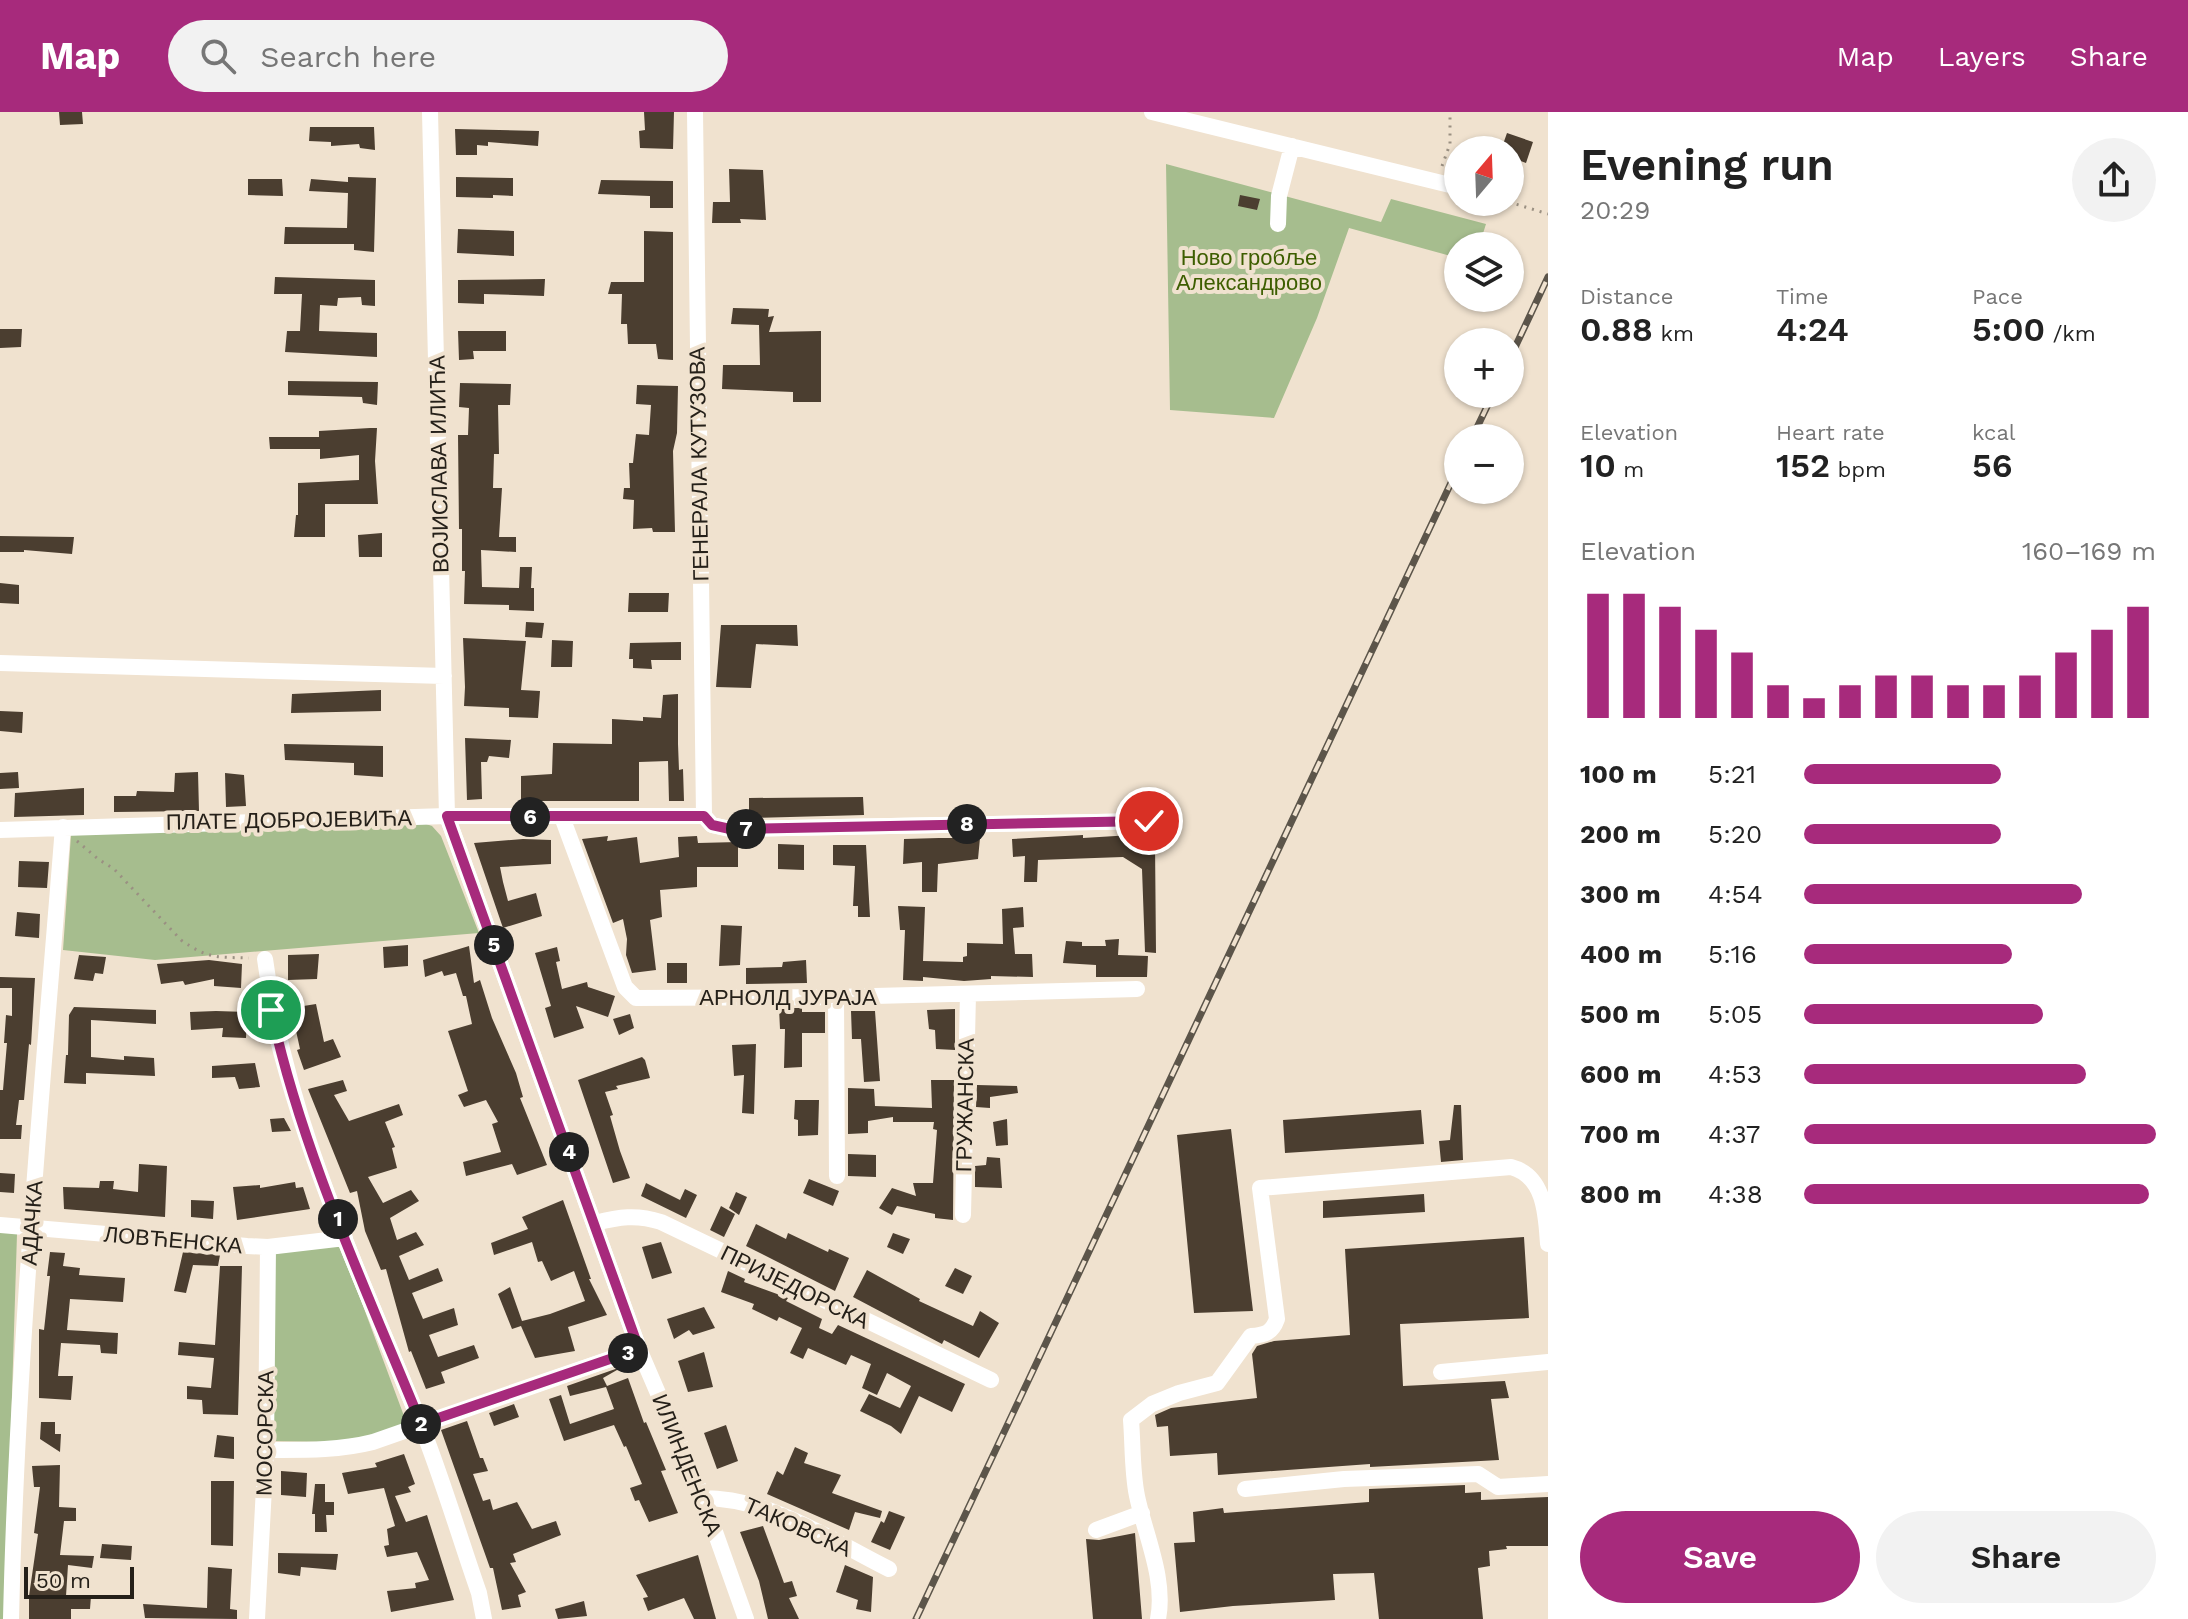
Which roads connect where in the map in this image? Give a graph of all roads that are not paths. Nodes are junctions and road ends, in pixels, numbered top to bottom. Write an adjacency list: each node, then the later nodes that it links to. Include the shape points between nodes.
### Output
1 (430, 112): 8 (street, ВОЈИСЛАВА ИЛИЋА)
2 (695, 112): 10 (street, ГЕНЕРАЛА КУТУЗОВА)
3 (1152, 112): 4 (street)
4 (1292, 146): 5 (street); 6 (street)
5 (1444, 183)
6 (1278, 224)
7 (0, 663): 8 (street)
8 (444, 676): 9 (street, ВОЈИСЛАВА ИЛИЋА)
9 (447, 816): 11 (street, ПЛАТЕ ДОБРОЈЕВИЋА); 13 (street, ПЛАТЕ ДОБРОЈЕВИЋА); 21 (street, ИЛИНДЕНСКА)
10 (704, 816): 11 (street, ПЛАТЕ ДОБРОЈЕВИЋА); 12 (street, ПЛАТЕ ДОБРОЈЕВИЋА, via 712,825 730,829)
11 (562, 817): 18 (street, АРНОЛД ЈУРАЈА, via 625,987 636,998)
12 (1149, 821)
13 (63, 827): 14 (street, ПЛАТЕ ДОБРОЈЕВИЋА); 23 (street, АДАЧКА)
14 (0, 830)
15 (265, 959): 24 (street, via 271,1010 292,1094)
16 (1137, 989): 17 (street, АРНОЛД ЈУРАЈА)
17 (968, 994): 18 (street, АРНОЛД ЈУРАЈА); 20 (street, ГРУЖАНСКА)
18 (836, 997): 19 (street)
19 (837, 1176)
20 (963, 1215)
21 (595, 1223): 27 (street, ИЛИНДЕНСКА); 30 (street, ПРИЈЕДОРСКА, via 623,1215 661,1222)
22 (0, 1225): 23 (street, ЛОВЋЕНСКА)
23 (31, 1228): 26 (street, ЛОВЋЕНСКА); 39 (street, АДАЧКА)
24 (345, 1238): 26 (street, ЛОВЋЕНСКА); 31 (street)
25 (1548, 1244): 36 (street, via 1538,1187 1523,1170 1511,1167 1260,1188 1277,1319 1264,1335 1251,1336 1217,1383 1152,1404 1131,1420)
26 (268, 1247): 32 (street, МОСОРСКА)
27 (639, 1349): 31 (street); 35 (street, ИЛИНДЕНСКА)
28 (1548, 1362): 29 (street)
29 (1441, 1372)
30 (991, 1380)
31 (421, 1424): 32 (street, via 349,1448); 41 (street)
32 (266, 1450): 40 (street, МОСОРСКА)
33 (1548, 1484): 34 (street, via 1498,1487 1478,1474)
34 (1245, 1489)
35 (703, 1498): 38 (street, ТАКОВСКА, via 728,1498 771,1511); 42 (street, ИЛИНДЕНСКА)
36 (1142, 1513): 37 (street); 43 (street, via 1158,1586)
37 (1096, 1530)
38 (889, 1569)
39 (11, 1619)
40 (257, 1619)
41 (484, 1619)
42 (746, 1619)
43 (1158, 1619)

